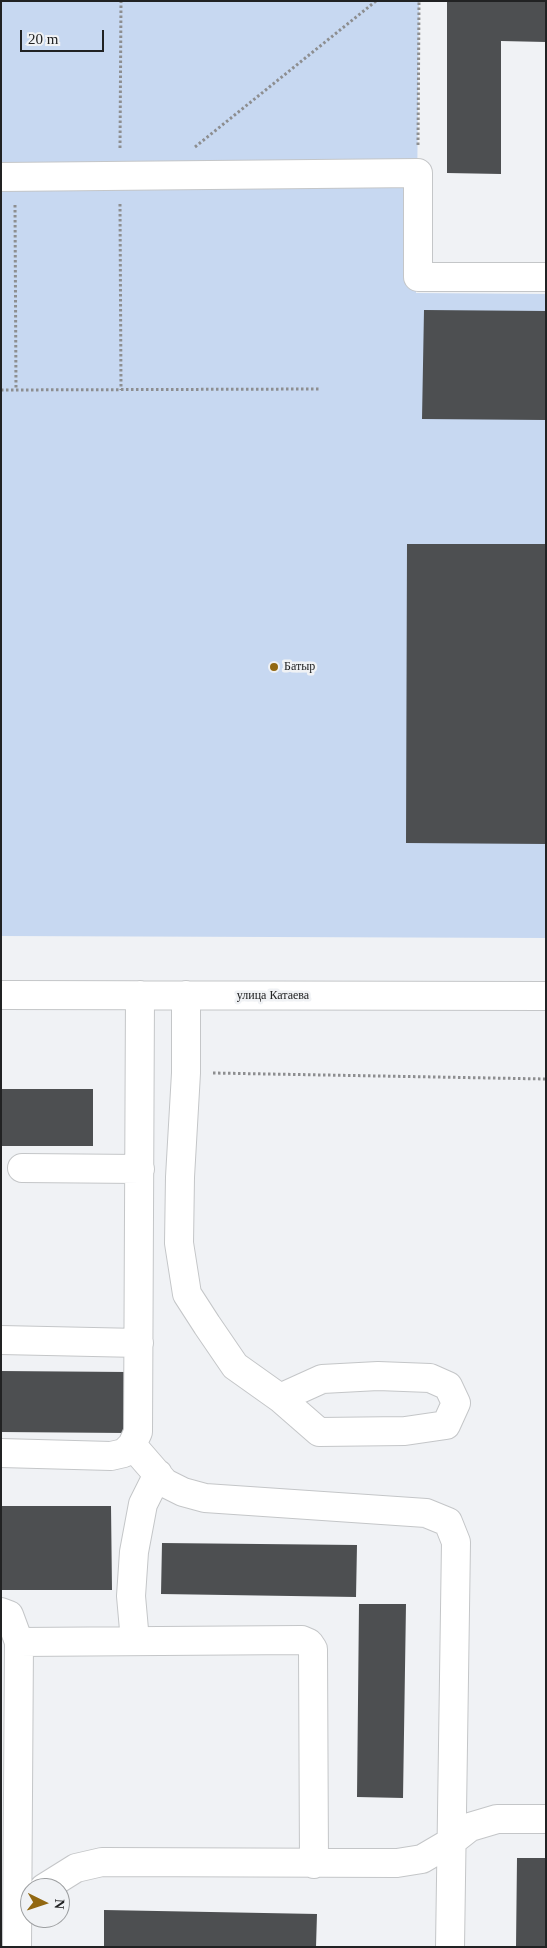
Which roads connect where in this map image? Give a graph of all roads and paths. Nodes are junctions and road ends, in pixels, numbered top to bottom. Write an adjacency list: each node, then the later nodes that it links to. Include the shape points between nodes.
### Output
1 (376, 1): 4 (path)
2 (419, 1): 3 (path)
3 (418, 173): 4 (street); 6 (street, via 418,277)
4 (160, 175): 5 (street)
5 (8, 177): 9 (path)
6 (546, 277)
7 (320, 388): 9 (path)
8 (1, 390): 9 (path)
9 (16, 390)
10 (1, 995): 11 (street, улица Катаева)
11 (140, 995): 12 (street, улица Катаева); 17 (street)
12 (186, 995): 13 (street, улица Катаева); 14 (street)
13 (546, 996)
14 (186, 1073): 15 (path); 20 (street, via 179,1243 187,1294 235,1366)
15 (546, 1079)
16 (22, 1168): 17 (street)
17 (140, 1169): 19 (street)
18 (1, 1340): 19 (street)
19 (139, 1343): 21 (street, via 138,1432)
20 (280, 1398): 20 (street, via 319,1432 405,1431 446,1425 456,1403 448,1386 430,1378 378,1376 322,1379)
21 (132, 1445): 22 (street, via 124,1453 110,1456); 23 (street)
22 (1, 1452)
23 (158, 1474): 25 (street, via 143,1504 134,1552 131,1596); 28 (street, via 183,1492 205,1498 426,1512 448,1522 456,1542)
24 (1, 1612): 26 (street, via 9,1615)
25 (135, 1641): 26 (street); 29 (street, via 302,1640 309,1643 313,1649)
26 (19, 1642): 31 (street)
27 (546, 1819): 28 (street, via 497,1819 470,1827)
28 (451, 1842): 29 (street, via 422,1859 397,1863); 33 (street)
29 (314, 1864): 30 (street, via 102,1862 76,1868)
30 (60, 1878)
31 (16, 1902): 32 (street)
32 (17, 1947)
33 (450, 1947)

